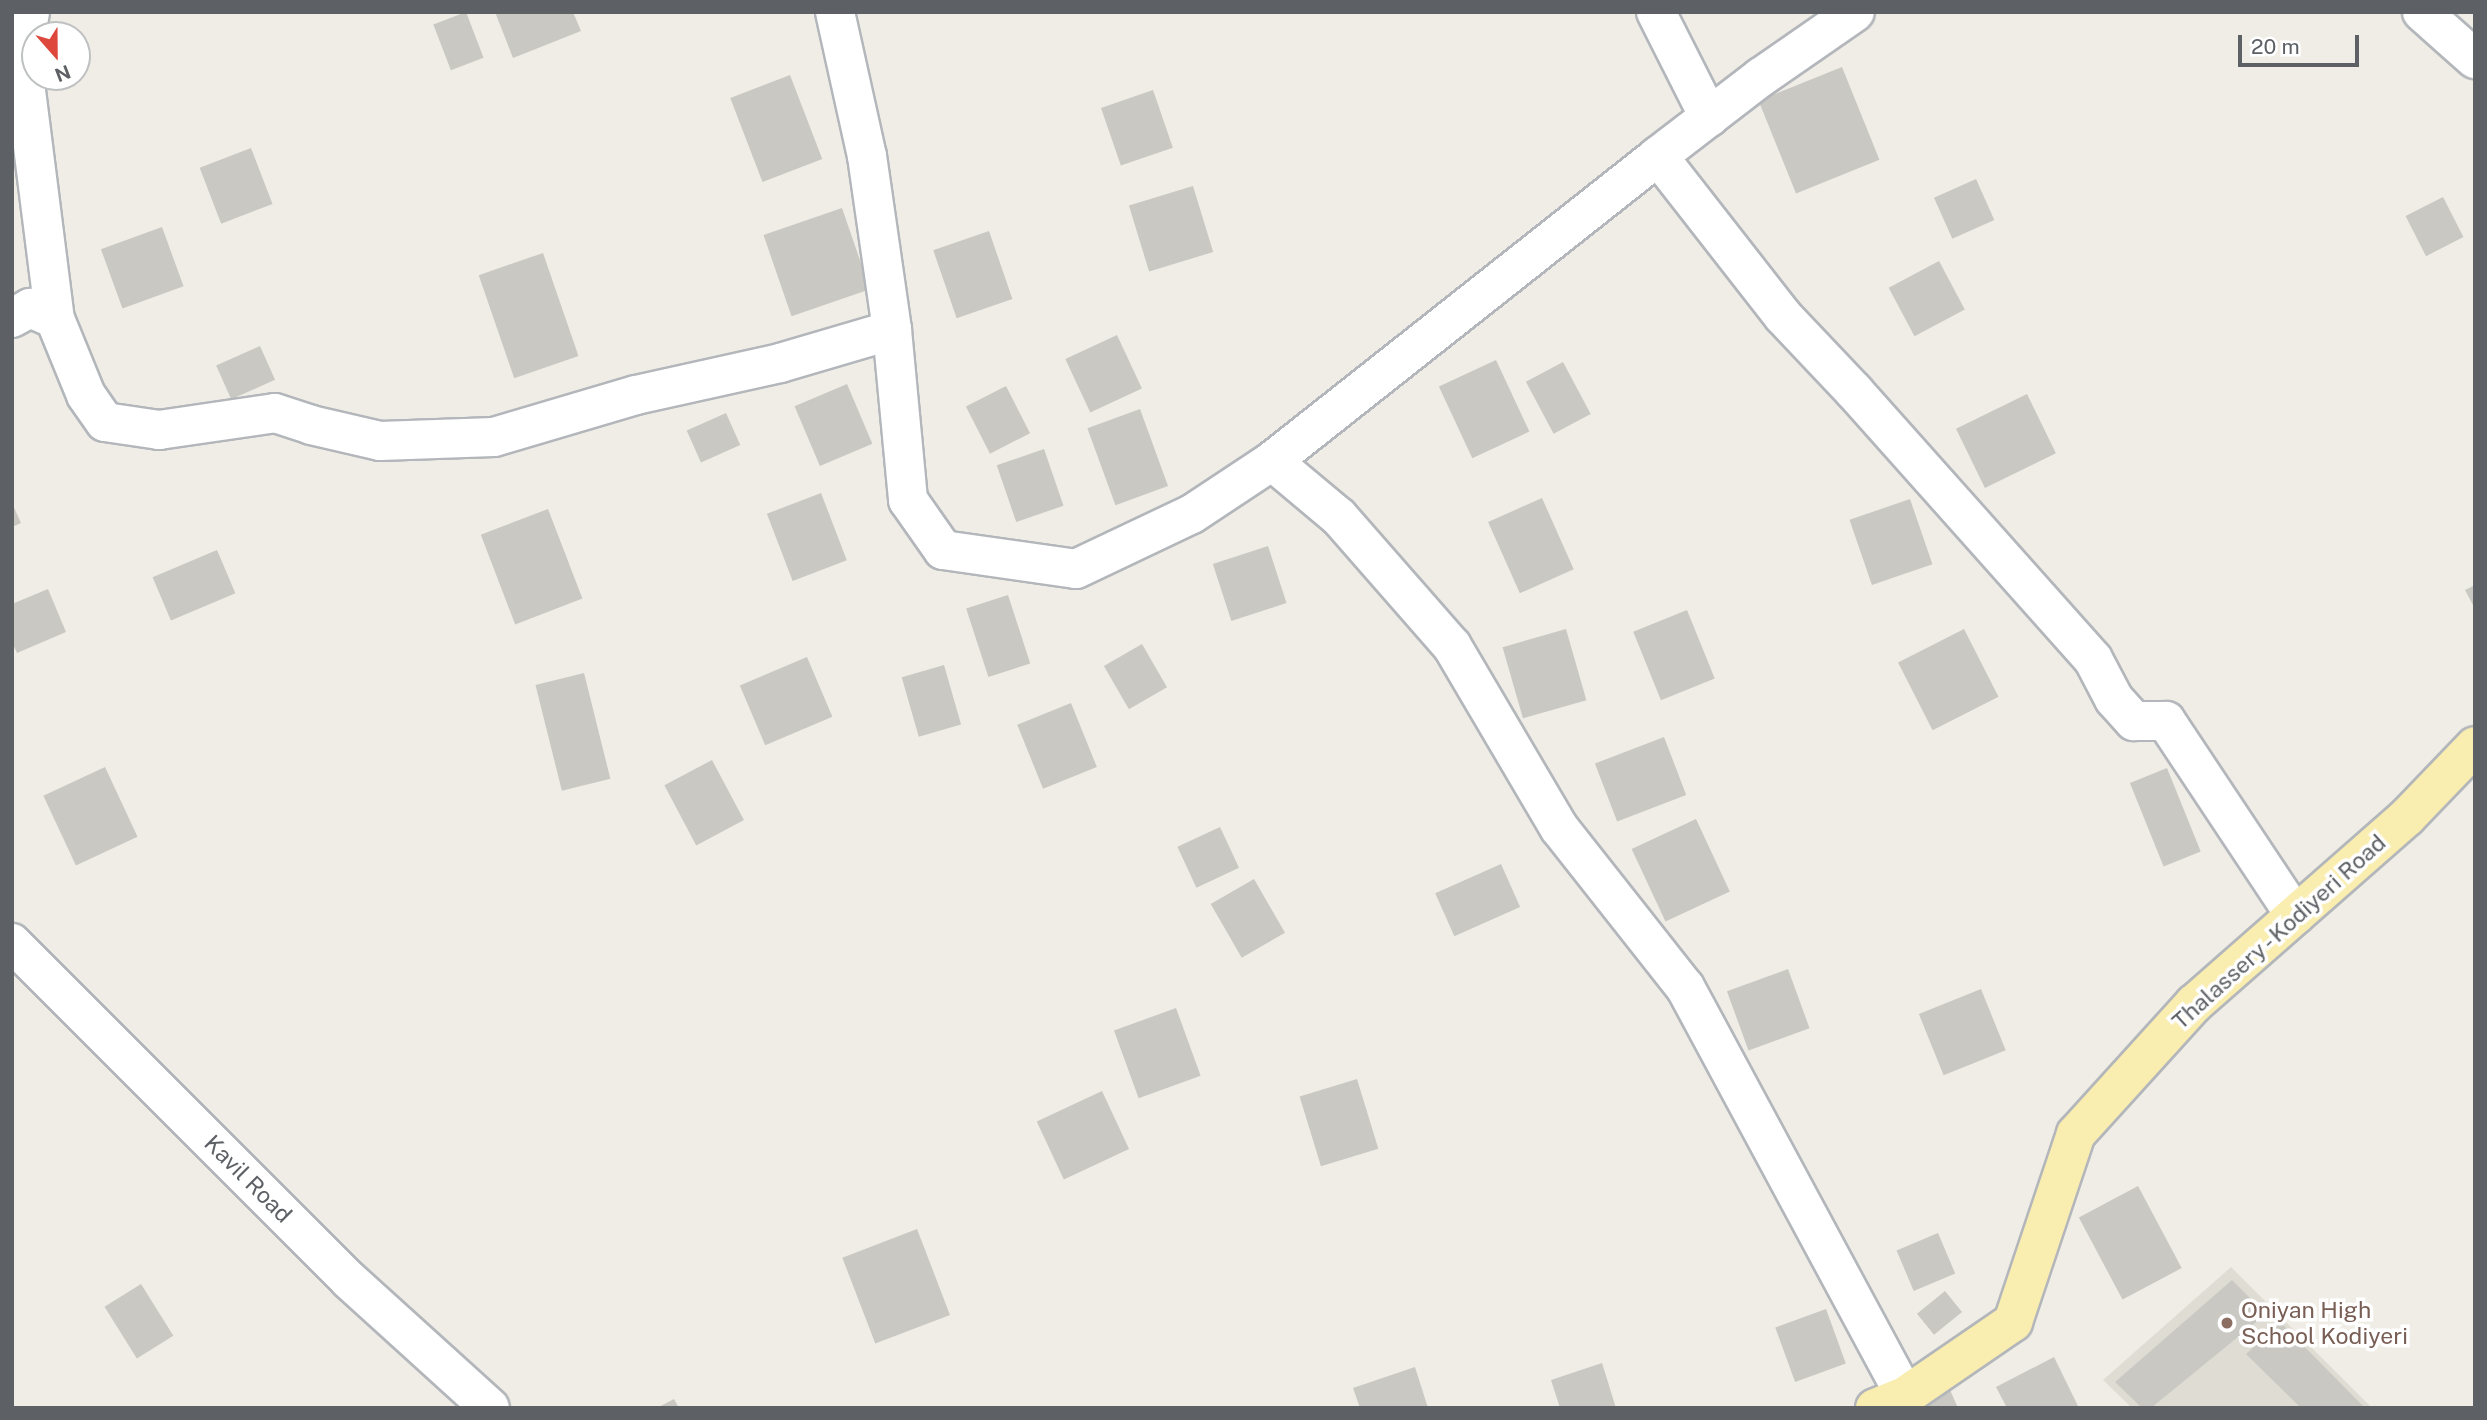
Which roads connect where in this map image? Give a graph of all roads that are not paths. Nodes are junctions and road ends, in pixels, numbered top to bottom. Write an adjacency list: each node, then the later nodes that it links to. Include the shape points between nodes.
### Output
1 (30, 12): 10 (street, via 22,59)
2 (835, 12): 11 (street, via 867,156)
3 (1656, 12): 7 (street)
4 (1854, 12): 7 (street)
5 (2422, 12): 6 (street)
6 (2475, 59)
7 (1710, 117): 8 (street)
8 (1658, 156): 12 (street); 14 (street, via 1783,316 2093,659 2114,699 2134,721 2166,720)
9 (12, 318): 10 (street, via 30,308)
10 (55, 319): 11 (street, via 86,396 105,422 159,430 275,413 380,441 494,437 636,395 780,363)
11 (892, 331): 12 (street, via 908,500 943,550 1076,569 1192,514)
12 (1272, 461): 16 (street, via 1339,517 1452,646 1560,830 1685,987)
13 (2475, 746): 14 (main road, Thalassery - Kodiyeri Road, via 2407,817)
14 (2295, 915): 16 (main road, Thalassery - Kodiyeri Road, via 2194,1004 2076,1135 2013,1322)
15 (12, 943): 17 (street, Kavil Road, via 349,1280)
16 (1890, 1402)
17 (491, 1408)

